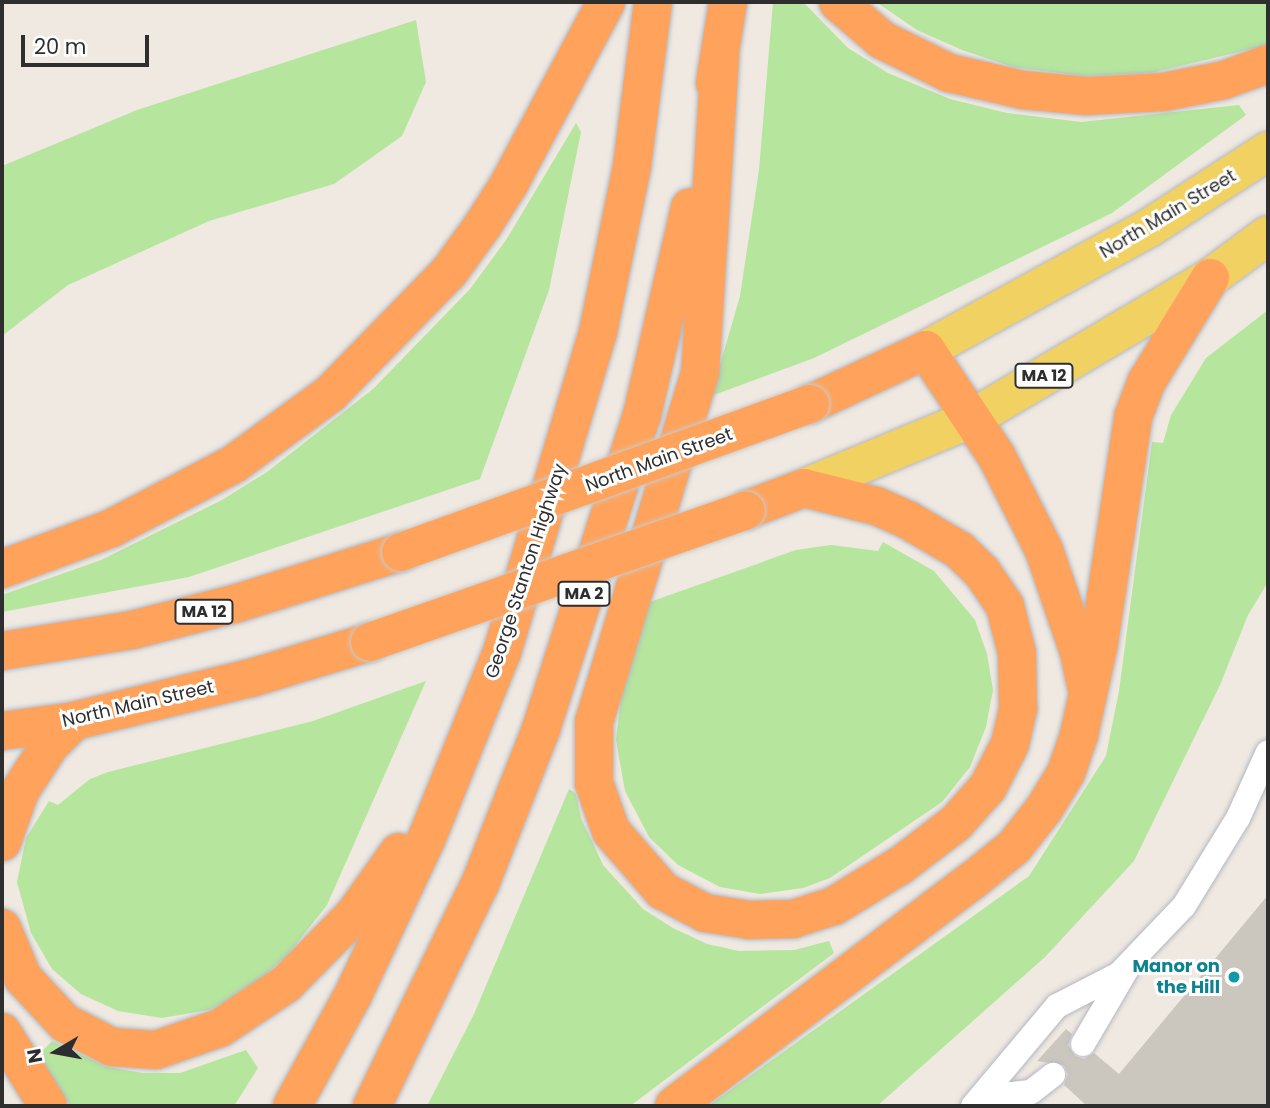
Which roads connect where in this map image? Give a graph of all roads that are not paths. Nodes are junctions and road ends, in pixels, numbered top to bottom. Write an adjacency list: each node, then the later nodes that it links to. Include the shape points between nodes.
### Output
1 (606, 2): 13 (highway, via 483,225 449,272 340,385 233,464 112,528)
2 (653, 2): 19 (highway, George Stanton Highway, via 632,166 598,332 502,652)
3 (729, 2): 5 (highway, MA 2)
4 (838, 2): 6 (highway, via 882,40 949,73 1023,90 1087,96 1164,92)
5 (720, 57): 12 (highway, via 701,373 594,722 594,783 611,831 663,891 705,912 749,920 793,919 834,906 901,865 956,823 988,787 1010,744 1018,708 1017,653 1005,606 982,572 960,550 908,520 876,506); 30 (highway, MA 2, via 675,288 642,415 541,729 480,884)
6 (1268, 64)
7 (1268, 151): 10 (main road, North Main Street / MA 12, via 1149,228)
8 (1268, 235): 9 (main road, North Main Street / MA 12)
9 (1210, 278): 11 (main road, North Main Street / MA 12); 15 (highway, via 1147,381 1133,417)
10 (926, 350): 11 (highway); 14 (highway, North Main Street / MA 12, bridge, via 810,404 401,552 238,603 132,630)
11 (973, 418): 12 (main road, North Main Street / MA 12); 15 (highway, via 1044,550 1079,652)
12 (804, 488): 16 (highway, North Main Street / MA 12, bridge, via 370,642 251,678)
13 (2, 569)
14 (2, 650)
15 (1087, 693): 31 (highway, via 1066,773 1014,847)
16 (74, 721): 17 (highway, North Main Street / MA 12); 21 (highway, via 50,745 20,790)
17 (2, 731)
18 (1268, 752): 20 (lane)
19 (449, 782): 22 (highway, via 369,897 322,951 268,999 195,1039 136,1052 87,1036 35,994 10,956); 29 (highway, George Stanton Highway, via 353,995)
20 (1258, 801): 23 (lane, via 1184,906)
21 (2, 842)
22 (2, 928)
23 (1128, 967): 25 (lane); 27 (lane, via 1057,1006)
24 (2, 1032): 28 (highway)
25 (1083, 1044)
26 (1053, 1075): 27 (lane, via 1031,1092)
27 (979, 1102)
28 (48, 1106)
29 (292, 1106)
30 (372, 1106)
31 (674, 1106)

